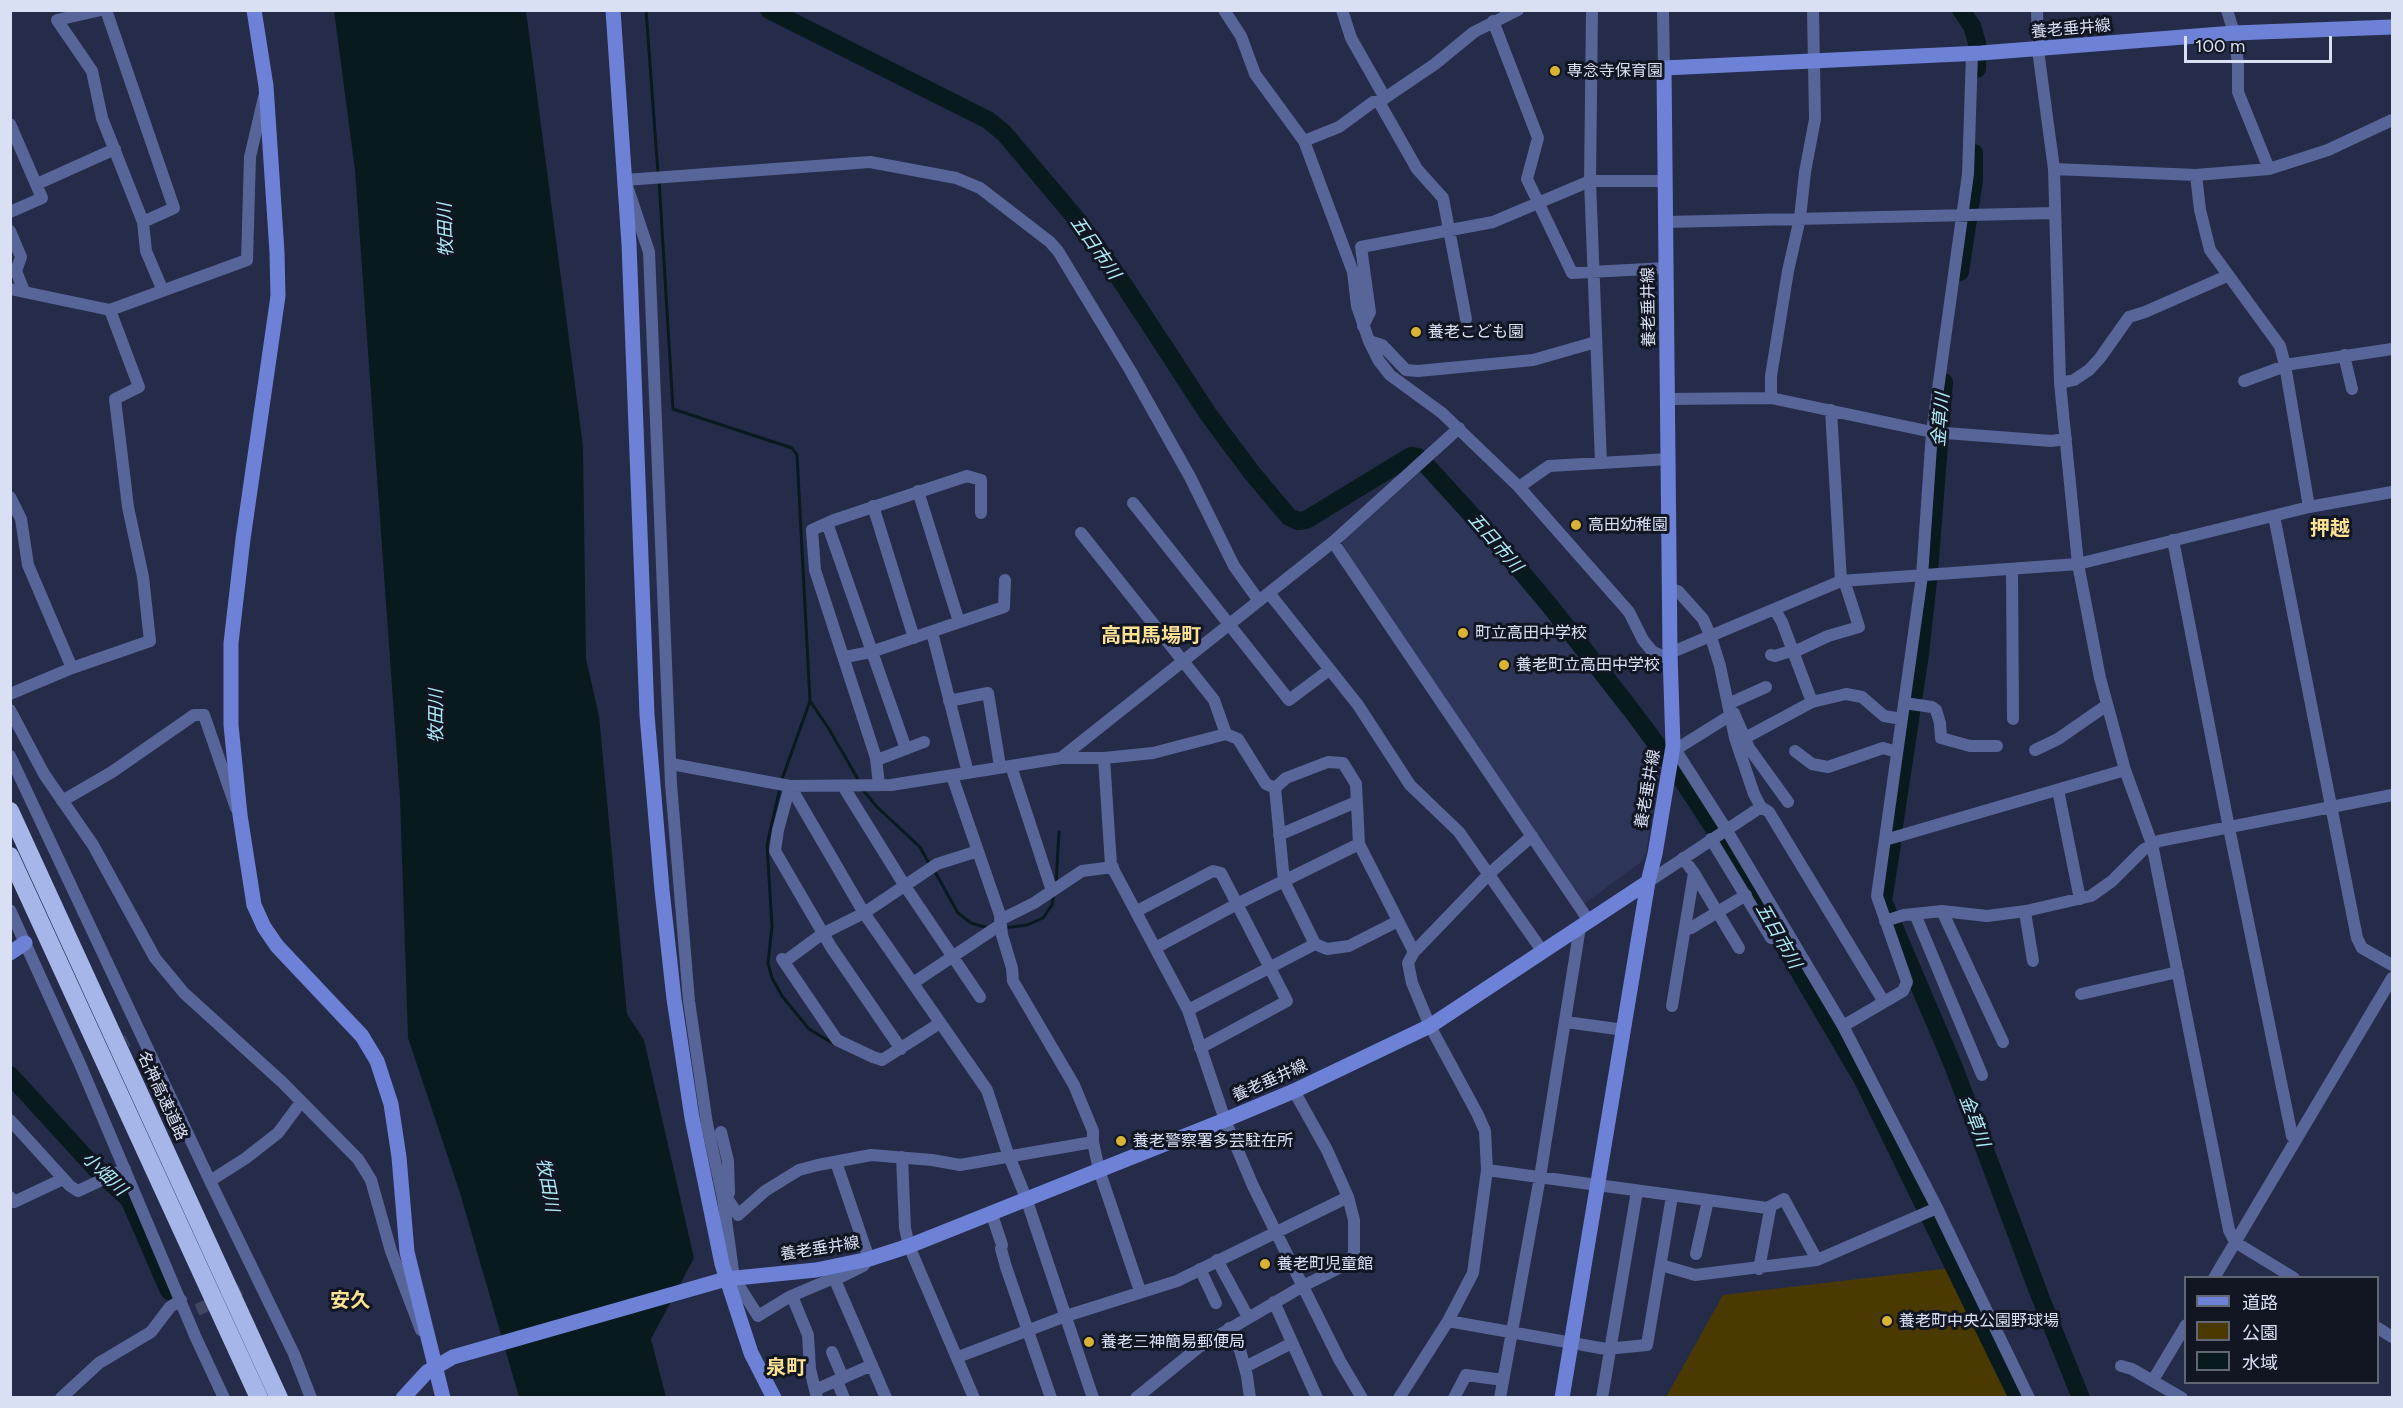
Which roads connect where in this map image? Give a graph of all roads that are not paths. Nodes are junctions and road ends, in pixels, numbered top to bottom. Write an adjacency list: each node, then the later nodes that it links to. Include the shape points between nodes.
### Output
1 (104, 10): 24 (street, via 57,20 92,71 102,118); 37 (street, via 174,208)
2 (254, 10): 19 (street)
3 (613, 10): 28 (street)
4 (1224, 10): 23 (street, via 1241,36 1255,74)
5 (1342, 10): 20 (street, via 1351,39)
6 (1518, 10): 12 (street)
7 (1592, 10): 29 (street)
8 (1663, 10): 18 (street)
9 (1813, 10): 17 (street)
10 (2037, 10): 15 (street)
11 (2226, 10): 14 (street)
12 (1495, 17): 20 (street); 32 (street, via 1538,138 1527,179)
13 (2392, 27): 14 (street, 養老垂井線)
14 (2234, 33): 15 (street, 養老垂井線); 26 (street, via 2238,92)
15 (2038, 50): 16 (street, 養老垂井線); 25 (street)
16 (1976, 54): 17 (street, 養老垂井線); 35 (street)
17 (1815, 62): 18 (street, 養老垂井線); 36 (street, via 1815,119)
18 (1664, 68): 30 (street, 養老垂井線)
19 (266, 86): 46 (street, via 250,157 247,260); 141 (street, via 278,296 231,643 231,725)
20 (1382, 100): 23 (street, via 1373,102 1339,127); 40 (street, via 1417,169 1443,198)
21 (2392, 120): 26 (street, via 2328,150)
22 (10, 124): 31 (street)
23 (1304, 141): 49 (street, via 1353,272)
24 (115, 149): 31 (street); 37 (street)
25 (2054, 169): 27 (street); 34 (street)
26 (2269, 169): 27 (street)
27 (2196, 175): 43 (street, via 2210,250)
28 (625, 180): 85 (street, via 870,162 956,178 980,188 1058,251 1190,477 1234,566); 124 (street, via 648,252); 248 (street, via 647,704 662,890 692,1118)
29 (1590, 180): 30 (street); 32 (street); 42 (street)
30 (1665, 181): 38 (street, 養老垂井線)
31 (37, 184): 33 (street, via 42,198)
32 (1539, 202): 40 (street, via 1493,222); 42 (street, via 1572,273)
33 (10, 212)
34 (2055, 213): 35 (street); 56 (street)
35 (1962, 215): 36 (street); 62 (street)
36 (1800, 218): 38 (street); 58 (street, via 1771,376)
37 (142, 222): 46 (street, via 146,251)
38 (1665, 222): 41 (street, 養老垂井線)
39 (10, 231): 45 (street, via 21,257 16,271)
40 (1450, 232): 48 (street); 49 (street, via 1361,247 1370,312)
41 (1666, 268): 42 (street); 59 (street, 養老垂井線)
42 (1593, 271): 51 (street)
43 (2227, 276): 54 (street, via 2280,346); 56 (street, via 2129,317 2089,370)
44 (10, 289): 45 (street)
45 (24, 291): 47 (street)
46 (163, 291): 47 (street)
47 (110, 310): 98 (street, via 139,387 115,399 150,641)
48 (1466, 319)
49 (1364, 326): 50 (street)
50 (1369, 341): 51 (street, via 1382,345 1406,370 1418,371 1533,360); 61 (street, via 1390,375)
51 (1596, 342): 65 (street)
52 (2392, 350): 53 (street)
53 (2344, 355): 54 (street); 57 (street)
54 (2285, 365): 55 (street); 72 (street)
55 (2244, 381)
56 (2060, 383): 63 (street)
57 (2352, 389)
58 (1771, 398): 59 (street); 60 (street)
59 (1668, 399): 64 (street, 養老垂井線)
60 (1831, 410): 62 (street); 83 (street)
61 (1458, 428): 66 (street); 78 (street)
62 (1932, 432): 63 (street); 81 (street)
63 (2066, 439): 79 (street)
64 (1669, 459): 65 (street); 84 (street, 養老垂井線)
65 (1601, 462): 66 (street, via 1549,466)
66 (1519, 487): 95 (street, via 1629,612 1652,651)
67 (918, 491): 71 (street); 73 (street, via 967,476 981,480); 87 (street)
68 (2392, 492): 72 (street)
69 (10, 497): 98 (street, via 21,519 27,565)
70 (1133, 503): 88 (street)
71 (873, 506): 75 (street); 91 (street)
72 (2309, 507): 74 (street)
73 (981, 513)
74 (2274, 516): 77 (street); 139 (street)
75 (827, 523): 93 (street); 96 (street, via 812,530 815,570)
76 (1081, 533): 97 (street)
77 (2173, 540): 79 (street); 142 (street)
78 (1333, 542): 85 (street); 145 (street)
79 (2078, 564): 80 (street); 105 (street)
80 (2012, 569): 81 (street); 109 (street)
81 (1922, 576): 83 (street); 104 (street)
82 (1005, 580): 87 (street, via 1004,608)
83 (1843, 580): 86 (street); 92 (street, via 1859,627)
84 (1669, 589): 90 (street, via 1677,591 1703,619); 95 (street, 養老垂井線)
85 (1264, 597): 88 (street); 99 (street)
86 (1775, 610): 90 (street); 92 (street)
87 (959, 622): 89 (street)
88 (1229, 626): 97 (street); 99 (street, via 1289,700)
89 (932, 632): 91 (street); 102 (street)
90 (1711, 637): 95 (street); 106 (street)
91 (914, 638): 93 (street)
92 (1794, 651): 94 (street); 103 (street)
93 (871, 652): 96 (street); 114 (street)
94 (1771, 655)
95 (1670, 656): 117 (street, 養老垂井線)
96 (845, 657): 123 (street)
97 (1182, 662): 110 (street, via 1214,700); 120 (street)
98 (72, 668): 101 (street)
99 (1329, 670): 154 (street, via 1358,705 1410,785 1459,832)
100 (1766, 687): 106 (street)
101 (10, 694)
102 (949, 700): 125 (street, via 988,693); 127 (street)
103 (1812, 702): 108 (street, via 1846,694 1862,697 1884,716); 111 (street)
104 (1909, 704): 108 (street); 113 (street, via 1936,710 1941,738 1970,746)
105 (2107, 705): 116 (street); 126 (street)
106 (1730, 709): 111 (street); 117 (street); 138 (street, via 1743,764)
107 (10, 710): 115 (street)
108 (1902, 719): 119 (street)
109 (2013, 719)
110 (1226, 734): 121 (street, via 1153,753); 132 (street, via 1238,739 1266,784)
111 (1745, 738): 137 (street)
112 (924, 742): 114 (street)
113 (1997, 746)
114 (906, 749): 123 (street)
115 (30, 750): 122 (street); 135 (street)
116 (2035, 750)
117 (1673, 751): 143 (street); 157 (street, 養老垂井線)
118 (1795, 751): 119 (street, via 1812,764 1828,767 1883,748)
119 (1897, 752): 147 (street)
120 (1061, 758): 121 (street); 125 (street)
121 (1104, 758): 153 (street)
122 (11, 760): 201 (street)
123 (877, 760): 129 (street)
124 (671, 764): 130 (street); 230 (street, via 689,1001 707,1124)
125 (1005, 766): 127 (street); 159 (street)
126 (2125, 770): 133 (street); 149 (street)
127 (968, 773): 128 (street)
128 (952, 777): 129 (street); 150 (street)
129 (879, 785): 131 (street)
130 (790, 786): 131 (street); 168 (street); 175 (street, via 775,851)
131 (843, 786): 158 (street)
132 (1275, 788): 136 (street, via 1286,778 1328,762 1343,763 1356,784); 144 (street)
133 (2058, 790): 147 (street); 161 (street)
134 (2392, 795): 139 (street)
135 (62, 801): 141 (street, via 194,715 204,715); 210 (street, via 93,845 155,958 184,993)
136 (1356, 802): 144 (street); 148 (street)
137 (1788, 802)
138 (1761, 807): 143 (street); 193 (street, via 1769,812)
139 (2331, 807): 142 (street); 186 (street, via 2357,938 2362,948)
140 (10, 811): 285 (highway, 名神高速道路)
141 (240, 815): 266 (street, via 254,905 264,927 277,946 362,1036 377,1061 391,1104 407,1252)
142 (2229, 828): 149 (street); 214 (street)
143 (1726, 829): 146 (street); 199 (street)
144 (1279, 835): 156 (street)
145 (1532, 836): 154 (street); 173 (street)
146 (1712, 839): 152 (street); 160 (street)
147 (1885, 840): 170 (street, via 1876,896)
148 (1359, 844): 156 (street); 171 (street)
149 (2152, 844): 161 (street, via 2112,881); 188 (street)
150 (978, 851): 158 (street, via 937,864); 172 (street)
151 (10, 856): 284 (highway)
152 (1683, 858): 155 (street); 157 (street)
153 (1113, 867): 159 (street, via 1082,871); 164 (street)
154 (1490, 873): 181 (street); 182 (street)
155 (1694, 873): 166 (street); 174 (street)
156 (1284, 881): 162 (street); 178 (street)
157 (1648, 882): 173 (street, 養老垂井線); 200 (street)
158 (904, 886): 168 (street); 184 (street)
159 (1052, 891): 172 (street)
160 (1746, 895): 166 (street); 176 (street)
161 (2080, 899): 167 (street)
162 (1237, 904): 164 (street, via 1221,873 1213,872); 179 (street); 187 (street)
163 (10, 910): 177 (street)
164 (1137, 911): 179 (street)
165 (1942, 911): 167 (street, via 1987,916); 169 (street); 203 (street)
166 (1717, 912): 174 (street); 180 (street)
167 (2025, 912): 185 (street)
168 (864, 913): 175 (street); 190 (street)
169 (1915, 914): 170 (street); 208 (street)
170 (1890, 920): 193 (street, via 1906,982 1903,991)
171 (1398, 921): 178 (street, via 1350,946 1328,949); 182 (street)
172 (1000, 922): 184 (street); 215 (street, via 1013,981 1074,1085 1093,1131)
173 (1584, 924): 181 (street, 養老垂井線); 196 (street)
174 (1684, 929): 194 (street)
175 (822, 934): 205 (street); 205 (street, via 783,960 837,1040 882,1060)
176 (1771, 938)
177 (25, 943): 183 (street); 207 (street)
178 (1315, 944): 187 (street)
179 (1156, 947): 195 (street)
180 (1739, 948)
181 (1543, 951): 198 (street, 養老垂井線)
182 (1414, 952): 198 (street, via 1408,963 1412,983)
183 (10, 953)
184 (952, 957): 190 (street); 192 (street)
185 (2033, 961)
186 (2392, 965)
187 (1271, 967): 195 (street); 204 (street, via 1287,1001)
188 (2178, 972): 191 (street); 237 (street, via 2229,1230)
189 (2392, 978): 214 (street)
190 (913, 984): 197 (street)
191 (2081, 994)
192 (980, 997)
193 (1884, 1002): 199 (street)
194 (1672, 1006)
195 (1188, 1010): 204 (street)
196 (1566, 1022): 200 (street); 222 (street)
197 (940, 1023): 205 (street); 217 (street, via 987,1090)
198 (1430, 1026): 209 (street, 養老垂井線); 221 (street, via 1485,1131)
199 (1843, 1026): 234 (street)
200 (1624, 1030): 225 (street)
201 (141, 1035): 202 (street); 224 (street)
202 (128, 1041)
203 (2003, 1042)
204 (1200, 1048): 212 (street)
205 (901, 1049)
206 (93, 1058): 207 (street)
207 (80, 1064): 219 (street)
208 (1982, 1076)
209 (1294, 1091): 212 (street, 養老垂井線); 229 (street)
210 (301, 1102): 224 (street, via 278,1133); 266 (street, via 358,1159 371,1180 391,1251 420,1329)
211 (10, 1120): 223 (street)
212 (1225, 1120): 220 (street, 養老垂井線); 236 (street)
213 (721, 1132): 230 (street, via 728,1161)
214 (2295, 1140): 237 (street)
215 (1093, 1142): 217 (street); 220 (street)
216 (902, 1156): 217 (street, via 960,1165); 218 (street, via 871,1155); 238 (street)
217 (1010, 1158): 231 (street)
218 (836, 1162): 230 (street, via 799,1170 765,1191 738,1215); 240 (street)
219 (125, 1169): 223 (street, via 78,1191); 255 (street)
220 (1100, 1170): 231 (street, 養老垂井線); 253 (street)
221 (1487, 1170): 222 (street); 260 (street, via 1473,1273)
222 (1540, 1177): 225 (street); 265 (street)
223 (63, 1179): 228 (street, via 14,1202)
224 (210, 1181): 250 (street)
225 (1598, 1186): 226 (street); 269 (street)
226 (1638, 1191): 227 (street); 270 (street)
227 (1672, 1196): 232 (street); 243 (street)
228 (10, 1197)
229 (1348, 1197): 236 (street); 251 (street, via 1354,1220 1354,1253 1347,1264)
230 (725, 1198): 248 (street)
231 (1026, 1198): 235 (street, 養老垂井線); 258 (street)
232 (1708, 1200): 233 (street); 239 (street)
233 (1769, 1207): 242 (street, via 1785,1199); 245 (street)
234 (1937, 1208): 242 (street); 305 (street)
235 (991, 1212): 238 (street, 養老垂井線); 264 (street)
236 (1277, 1233): 241 (street); 251 (street)
237 (2235, 1242): 246 (street); 247 (street)
238 (909, 1246): 240 (street, 養老垂井線); 272 (street)
239 (1696, 1254)
240 (869, 1259): 248 (street, 養老垂井線, via 816,1270); 249 (street)
241 (1217, 1260): 244 (street); 259 (street)
242 (1817, 1260): 245 (street)
243 (1661, 1264): 245 (street, via 1695,1275); 270 (street, via 1647,1345)
244 (1200, 1269): 253 (street, via 1177,1281); 257 (street)
245 (1759, 1269)
246 (2215, 1276)
247 (2291, 1276)
248 (730, 1279): 254 (street, via 758,1316); 274 (street, 養老垂井線, via 491,1345); 289 (street, via 751,1353)
249 (835, 1280): 254 (street); 273 (street)
250 (259, 1281): 252 (street); 286 (street)
251 (1303, 1286): 256 (street); 277 (street)
252 (246, 1287)
253 (1140, 1291): 258 (street)
254 (792, 1296): 281 (street, via 808,1335 808,1361)
255 (181, 1300): 282 (street, via 170,1307 152,1332 99,1363); 283 (street, via 192,1312)
256 (1274, 1302): 259 (street); 268 (street)
257 (1216, 1303)
258 (1066, 1316): 264 (street); 294 (street)
259 (1248, 1317): 261 (street)
260 (1448, 1321): 265 (street); 300 (street)
261 (1229, 1328): 275 (street); 295 (street, via 1198,1347)
262 (2184, 1328): 280 (street)
263 (2379, 1329): 267 (street)
264 (1028, 1331): 272 (street); 293 (street)
265 (1511, 1333): 269 (street); 279 (street)
266 (428, 1337): 274 (street)
267 (2392, 1337)
268 (1292, 1343): 275 (street); 297 (street)
269 (1571, 1345): 270 (street); 303 (street)
270 (1610, 1349): 304 (street)
271 (832, 1352): 278 (street)
272 (958, 1357): 292 (street)
273 (872, 1365): 278 (street); 291 (street)
274 (435, 1366): 287 (street, 養老垂井線); 288 (street)
275 (1245, 1366): 296 (street)
276 (2121, 1366): 280 (street)
277 (1346, 1369): 298 (street); 299 (street)
278 (840, 1380): 281 (street); 290 (street)
279 (1503, 1380): 301 (street, via 1466,1375); 302 (street)
280 (2153, 1380): 306 (street)
281 (816, 1394)
282 (61, 1398)
283 (224, 1398)
284 (259, 1398)
285 (279, 1398)
286 (311, 1398)
287 (403, 1398)
288 (443, 1398)
289 (774, 1398)
290 (844, 1398)
291 (886, 1398)
292 (974, 1398)
293 (1051, 1398)
294 (1093, 1398)
295 (1136, 1398)
296 (1250, 1398)
297 (1317, 1398)
298 (1354, 1398)
299 (1362, 1398)
300 (1400, 1398)
301 (1454, 1398)
302 (1500, 1398)
303 (1562, 1398)
304 (1602, 1398)
305 (2029, 1398)
306 (2182, 1398)

